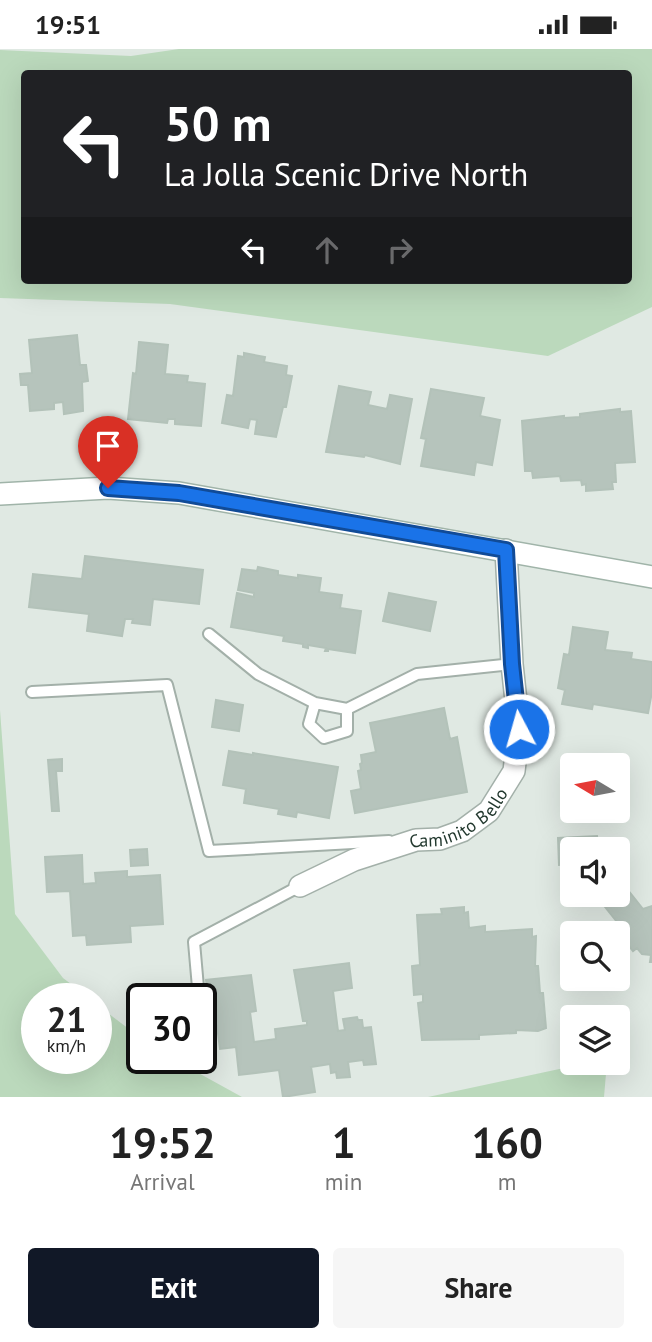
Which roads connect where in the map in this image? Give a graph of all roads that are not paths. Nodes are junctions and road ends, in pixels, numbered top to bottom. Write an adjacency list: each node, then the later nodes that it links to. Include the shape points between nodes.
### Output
1 (0, 494): 2 (main road, via 108,488 179,493)
2 (506, 550): 3 (main road); 5 (main road, Caminito Bello)
3 (652, 577)
4 (209, 634): 7 (lane, via 258,674)
5 (512, 664): 8 (lane, via 417,674); 9 (main road, Caminito Bello, via 519,729 514,771 489,811 462,831 440,839)
6 (32, 692): 9 (lane, via 167,685 209,851)
7 (315, 703): 8 (lane); 8 (lane, via 309,724 324,738 347,731)
8 (348, 709)
9 (416, 840): 10 (main road, Caminito Bello, via 354,860)
10 (300, 886): 11 (lane, via 194,942)
11 (198, 983)

